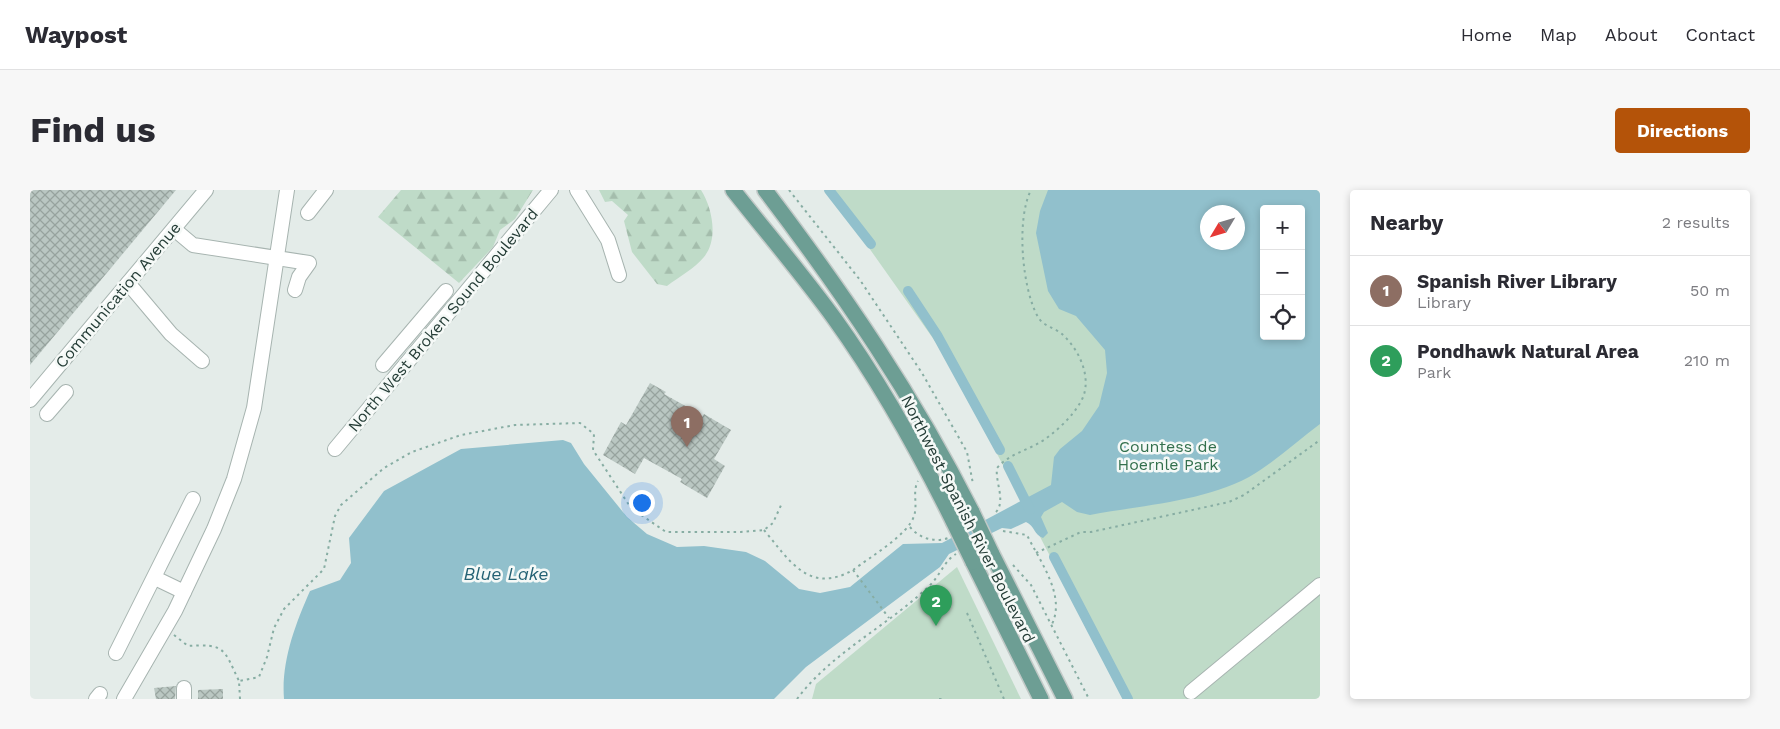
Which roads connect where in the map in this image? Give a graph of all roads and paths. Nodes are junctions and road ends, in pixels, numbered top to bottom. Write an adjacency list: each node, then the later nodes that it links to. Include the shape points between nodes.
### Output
1 (206, 190): 11 (street, Communication Avenue)
2 (287, 190): 12 (street)
3 (326, 190): 10 (street)
4 (551, 190): 22 (street, North West Broken Sound Boulevard)
5 (577, 190): 13 (street, via 608,240)
6 (733, 190): 18 (main road, Northwest Spanish River Boulevard)
7 (765, 190): 17 (main road, Northwest Spanish River Boulevard)
8 (789, 190): 29 (path, via 860,280 922,373 967,452)
9 (1031, 190): 32 (path, via 1023,222 1026,281 1042,322 1062,334 1084,365 1085,390 1072,413 1041,442 1006,459 997,468 1000,504)
10 (308, 213)
11 (174, 229): 12 (street, via 193,245); 14 (street, Communication Avenue)
12 (277, 258): 15 (street, via 309,263 299,277); 43 (street, via 246,442 225,504)
13 (619, 275)
14 (128, 283): 21 (street, via 172,334); 23 (street, Communication Avenue)
15 (296, 290)
16 (446, 291): 22 (street, via 386,362)
17 (842, 293): 18 (main road); 19 (main road, Northwest Spanish River Boulevard)
18 (824, 306): 20 (main road, Northwest Spanish River Boulevard)
19 (852, 306): 20 (main road); 58 (main road, Northwest Spanish River Boulevard, bridge, via 926,426)
20 (834, 319): 57 (main road, Northwest Spanish River Boulevard, bridge, via 892,408 953,521)
21 (202, 361)
22 (402, 370): 27 (street, North West Broken Sound Boulevard)
23 (41, 387): 24 (street, Communication Avenue); 25 (street, via 62,397)
24 (30, 400)
25 (47, 414)
26 (1320, 440): 37 (path, via 1244,495 1229,502 1082,532)
27 (335, 449)
28 (920, 477): 33 (path, via 916,486 916,510)
29 (974, 488)
30 (193, 499): 41 (street)
31 (782, 503): 34 (path, via 773,523)
32 (996, 512)
33 (910, 526): 36 (path, via 922,538); 40 (path)
34 (764, 530): 40 (path, via 790,562 808,577 836,577); 49 (path, via 674,533 659,529 631,508 593,450 594,434 580,423 515,425 461,434 412,452 384,468 341,505 335,516 324,569 284,609 274,628 259,677)
35 (1003, 531): 37 (path, via 1027,535)
36 (948, 538)
37 (1036, 553): 46 (path, via 1055,593)
38 (956, 554): 45 (path, via 948,559 930,586)
39 (1010, 560): 46 (path, via 1031,584)
40 (853, 570): 45 (path)
41 (155, 578): 43 (street); 48 (street)
42 (1320, 585): 50 (street)
43 (184, 592): 47 (street)
44 (966, 613): 56 (path)
45 (889, 618): 53 (path, via 817,677)
46 (1052, 624): 59 (path)
47 (166, 629): 49 (path, via 188,646 211,644 224,650); 51 (street)
48 (116, 653)
49 (240, 682): 52 (path)
50 (1191, 692)
51 (124, 699)
52 (240, 699)
53 (797, 699)
54 (939, 699): 55 (path)
55 (943, 699)
56 (1004, 699)
57 (1041, 699)
58 (1065, 699)
59 (1090, 699)

